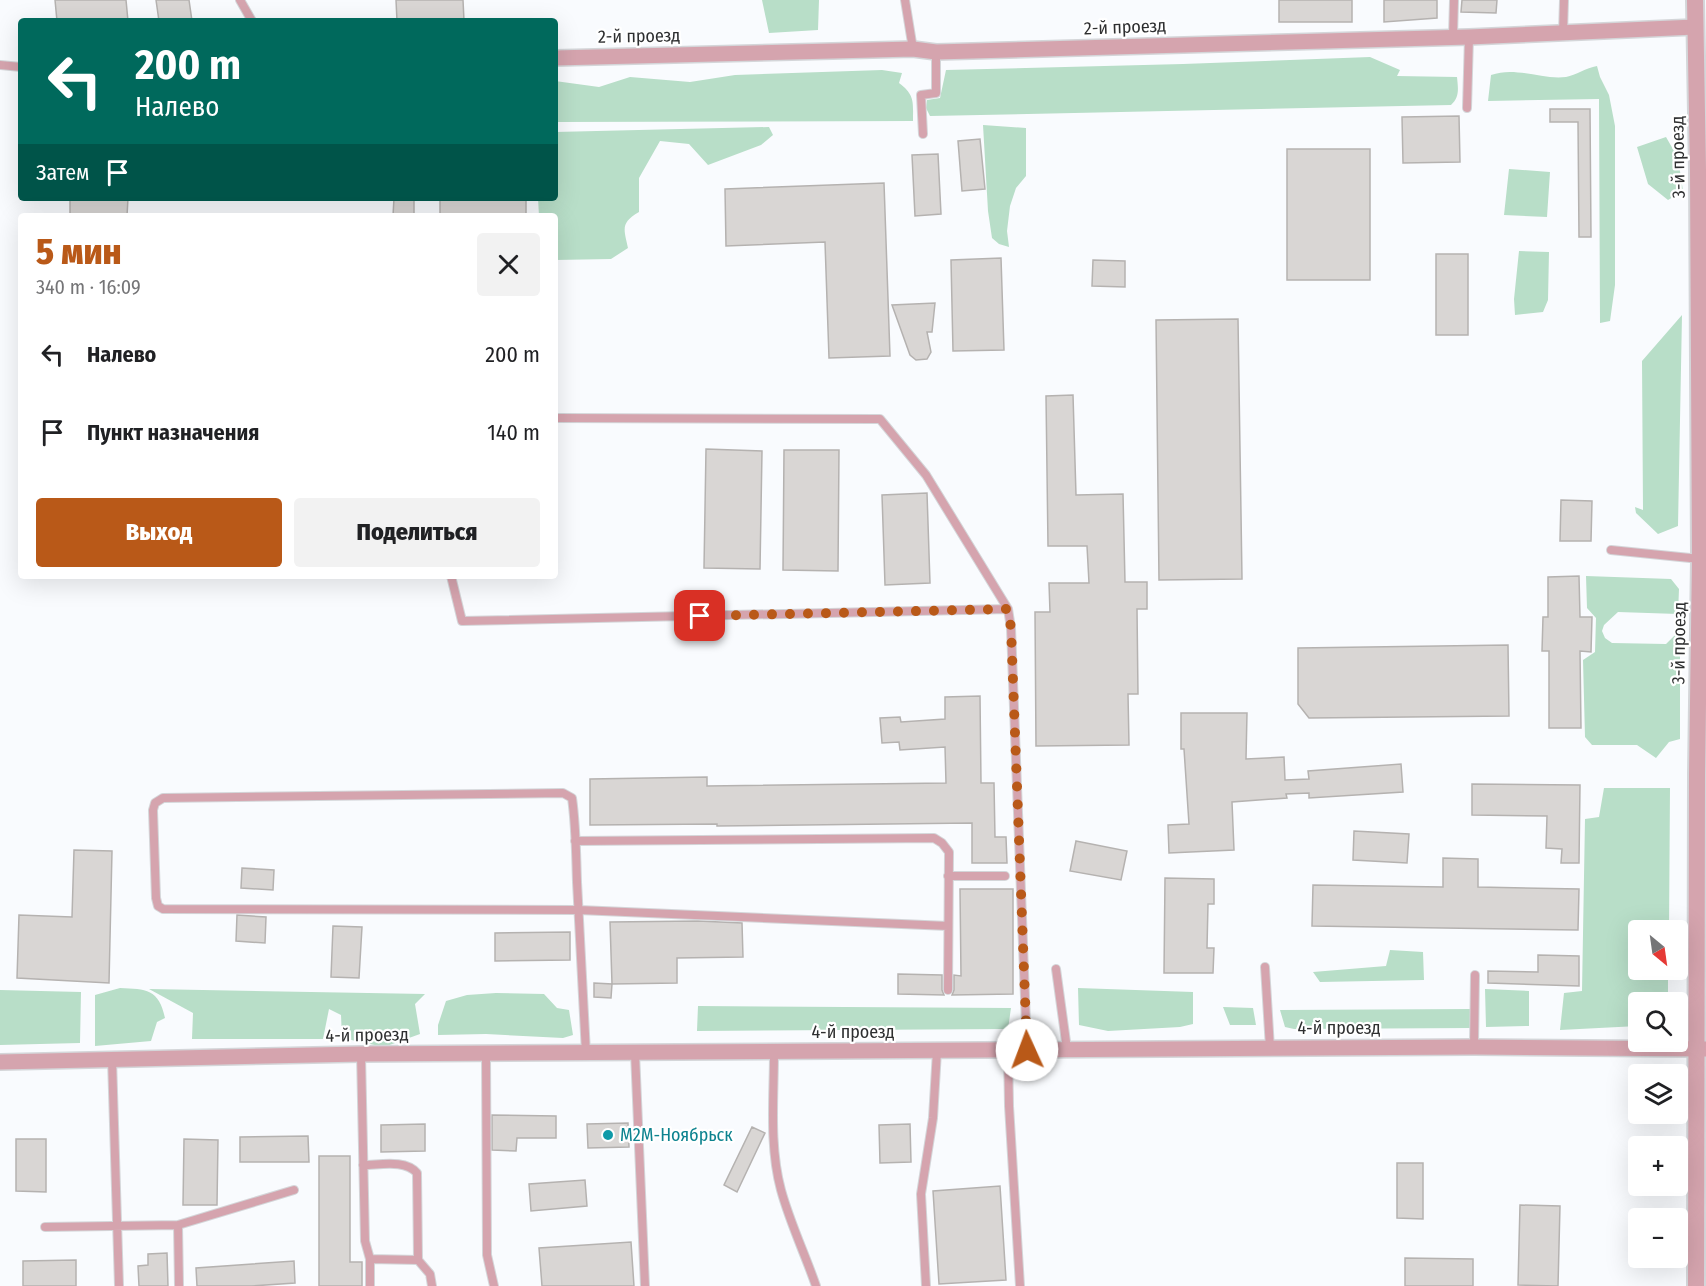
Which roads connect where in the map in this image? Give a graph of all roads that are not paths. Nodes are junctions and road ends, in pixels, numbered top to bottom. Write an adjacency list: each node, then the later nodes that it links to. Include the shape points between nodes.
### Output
1 (240, 0): 6 (lane)
2 (905, 0): 11 (lane)
3 (1454, 0): 9 (lane)
4 (1564, 0): 8 (lane)
5 (1699, 7): 7 (street, 3-й проезд)
6 (250, 18)
7 (1695, 27): 8 (street, 2-й проезд); 18 (street, 3-й проезд)
8 (1563, 34): 10 (street, 2-й проезд)
9 (1453, 37): 10 (street, 2-й проезд); 12 (street, 2-й проезд)
10 (1469, 37): 16 (lane)
11 (913, 49): 12 (street, 2-й проезд); 13 (street, 2-й проезд)
12 (936, 52): 17 (lane, via 936,93 921,95)
13 (558, 58)
14 (0, 65): 15 (lane)
15 (18, 67)
16 (1467, 108)
17 (924, 134)
18 (1702, 168): 19 (street, 3-й проезд)
19 (1702, 354): 22 (street, 3-й проезд)
20 (558, 418): 24 (lane, via 880,419 926,475)
21 (1611, 550): 22 (lane)
22 (1700, 560): 25 (street, 3-й проезд)
23 (452, 579): 24 (lane, via 462,621)
24 (1008, 609): 39 (lane)
25 (1702, 775): 38 (street, 3-й проезд)
26 (575, 841): 27 (lane, via 934,838 949,852); 29 (lane); 29 (lane, via 572,798 563,793 163,798 153,810 156,898 163,909)
27 (948, 876): 28 (lane); 30 (lane)
28 (1005, 876)
29 (579, 910): 30 (lane); 43 (lane)
30 (948, 926): 34 (lane)
31 (1265, 967): 36 (lane)
32 (1056, 969): 37 (lane)
33 (1474, 975): 35 (lane)
34 (948, 990)
35 (1474, 1047): 36 (street, 4-й проезд); 38 (street, 4-й проезд)
36 (1270, 1048): 37 (street, 4-й проезд)
37 (1067, 1049): 39 (street, 4-й проезд)
38 (1701, 1049): 56 (street, 3-й проезд)
39 (1027, 1050): 41 (street, 4-й проезд)
40 (937, 1051): 41 (street, 4-й проезд); 42 (street, 4-й проезд); 64 (lane, via 933,1118 921,1194)
41 (1008, 1051): 65 (lane)
42 (774, 1052): 44 (street, 4-й проезд); 63 (lane, via 776,1167)
43 (586, 1053): 44 (street, 4-й проезд); 46 (street, 4-й проезд)
44 (635, 1053): 62 (lane)
45 (361, 1054): 46 (street, 4-й проезд); 47 (street, 4-й проезд); 49 (lane)
46 (486, 1054): 61 (lane, via 487,1255)
47 (112, 1059): 48 (street, 4-й проезд); 52 (lane)
48 (0, 1062)
49 (363, 1165): 54 (lane, via 365,1241); 55 (lane, via 404,1165 417,1173)
50 (294, 1190): 51 (lane)
51 (178, 1225): 52 (lane); 58 (lane)
52 (117, 1226): 53 (lane); 57 (lane)
53 (45, 1227)
54 (370, 1259): 55 (lane); 59 (lane)
55 (418, 1260): 60 (lane, via 430,1274)
56 (1701, 1264): 66 (street, 3-й проезд)
57 (119, 1286)
58 (179, 1286)
59 (370, 1286)
60 (432, 1286)
61 (494, 1286)
62 (645, 1286)
63 (816, 1286)
64 (926, 1286)
65 (1020, 1286)
66 (1696, 1286)

